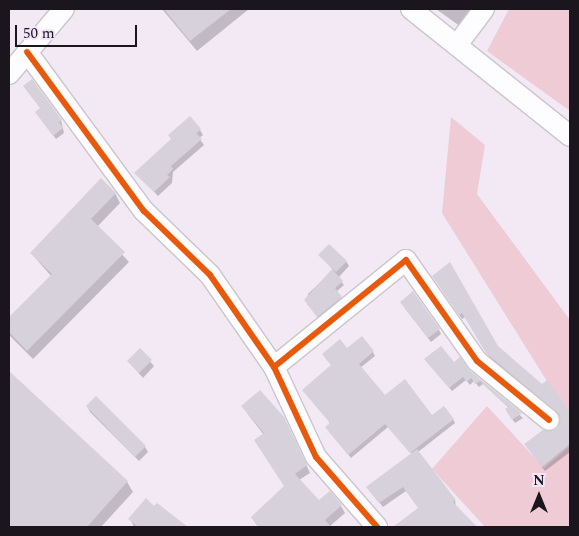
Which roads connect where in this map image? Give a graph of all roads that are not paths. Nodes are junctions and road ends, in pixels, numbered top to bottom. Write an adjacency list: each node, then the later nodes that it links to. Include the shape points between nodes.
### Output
1 (64, 9): 5 (street)
2 (411, 9): 4 (street)
3 (484, 9): 4 (street)
4 (457, 45): 7 (street)
5 (28, 52): 6 (street); 8 (street, via 144,211 210,275)
6 (9, 74)
7 (570, 136)
8 (274, 367): 9 (street, via 406,260 477,361); 10 (street, via 316,457)
9 (549, 420)
10 (377, 527)

